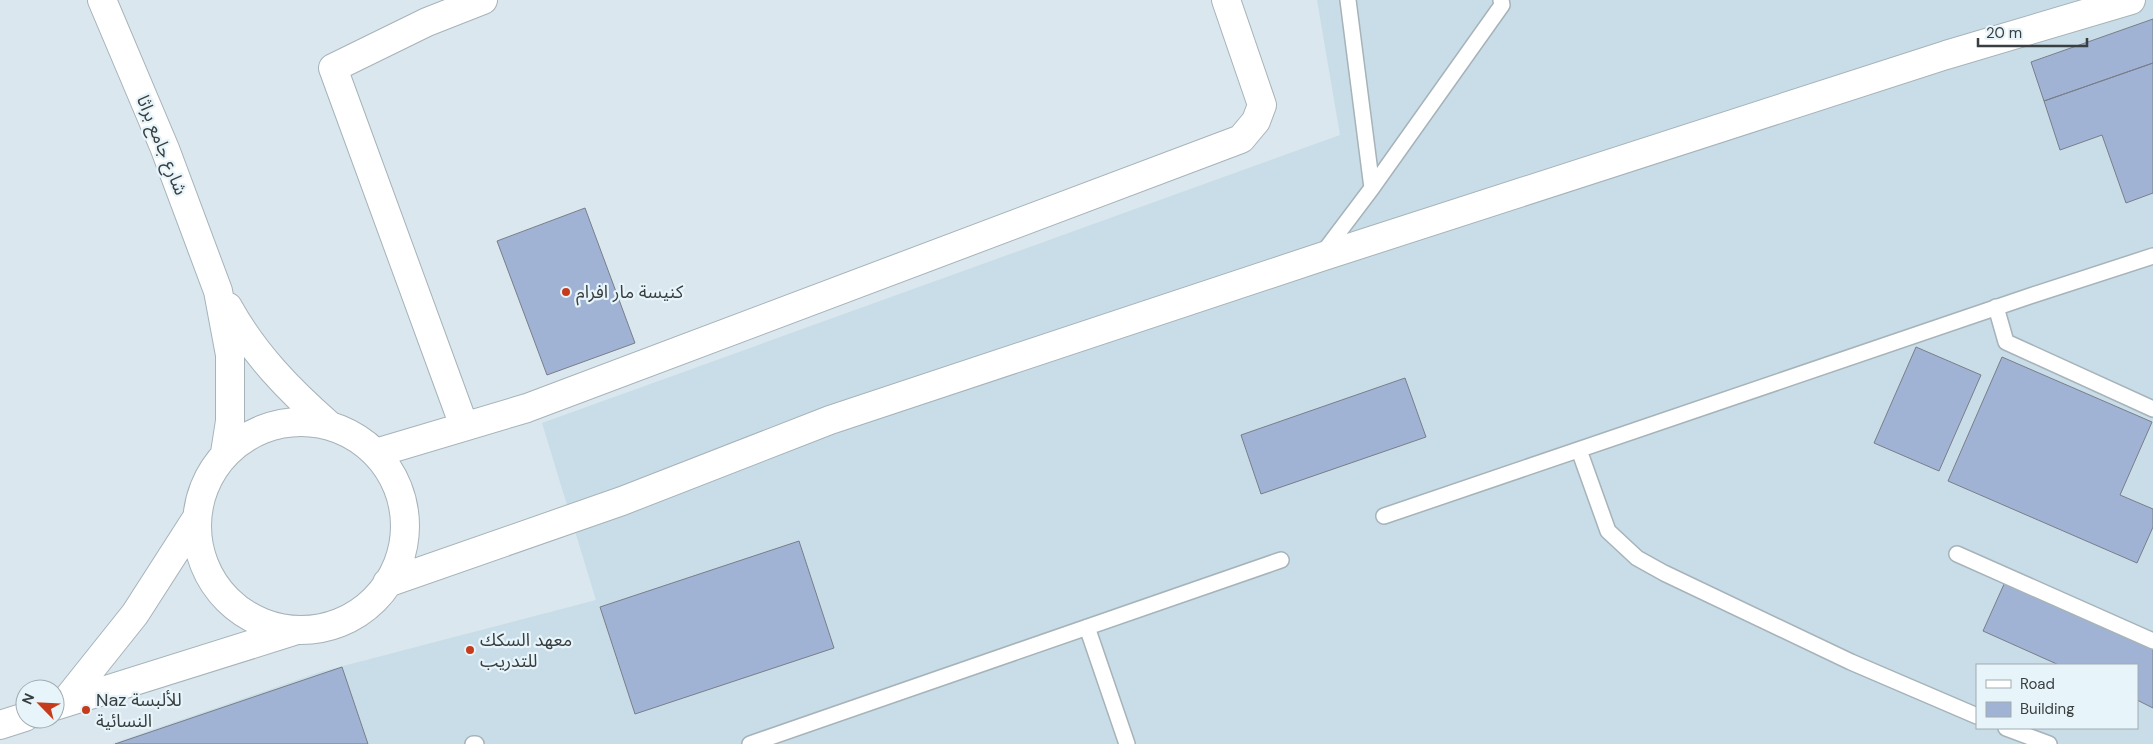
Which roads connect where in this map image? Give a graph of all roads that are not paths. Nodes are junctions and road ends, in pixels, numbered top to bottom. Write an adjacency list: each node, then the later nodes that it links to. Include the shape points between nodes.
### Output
1 (102, 0): 11 (street, شارع جامع براثا, via 164,148)
2 (483, 0): 7 (street)
3 (1226, 0): 15 (street, via 1262,104 1256,121 1241,138 527,408)
4 (1348, 0): 8 (lane)
5 (1501, 0): 8 (lane, via 1502,5)
6 (2131, 0): 10 (street, via 1946,55)
7 (423, 11): 15 (street, via 333,68)
8 (1372, 188): 10 (lane)
9 (2153, 256): 12 (lane)
10 (1321, 257): 23 (street, via 830,420 622,501)
11 (218, 291): 14 (street, شارع جامع براثا, via 272,370); 17 (street, شارع جامع براثا, via 226,323 230,364 230,421)
12 (1996, 308): 13 (lane, via 2006,342); 16 (lane)
13 (2153, 409)
14 (329, 425): 17 (street, via 311,421 274,424 248,436); 18 (street, via 362,440)
15 (464, 426): 18 (street)
16 (1579, 450): 19 (lane); 29 (lane, via 1608,531 1637,558 1851,662)
17 (226, 453): 20 (street, via 204,488)
18 (376, 453): 23 (street, via 390,471 400,493 405,516 398,562)
19 (1384, 516)
20 (196, 519): 25 (street, via 197,543 215,586 250,618); 27 (street, via 135,614)
21 (1957, 554): 26 (lane)
22 (1281, 560): 24 (lane)
23 (387, 583): 25 (street, via 376,598 348,619 313,630)
24 (1087, 627): 33 (lane); 34 (lane)
25 (295, 630): 28 (street)
26 (2153, 641)
27 (65, 699)
28 (65, 703)
29 (1976, 716)
30 (15, 721): 31 (street)
31 (0, 726)
32 (2009, 729): 35 (lane)
33 (750, 744)
34 (1127, 744)
35 (2049, 744)

